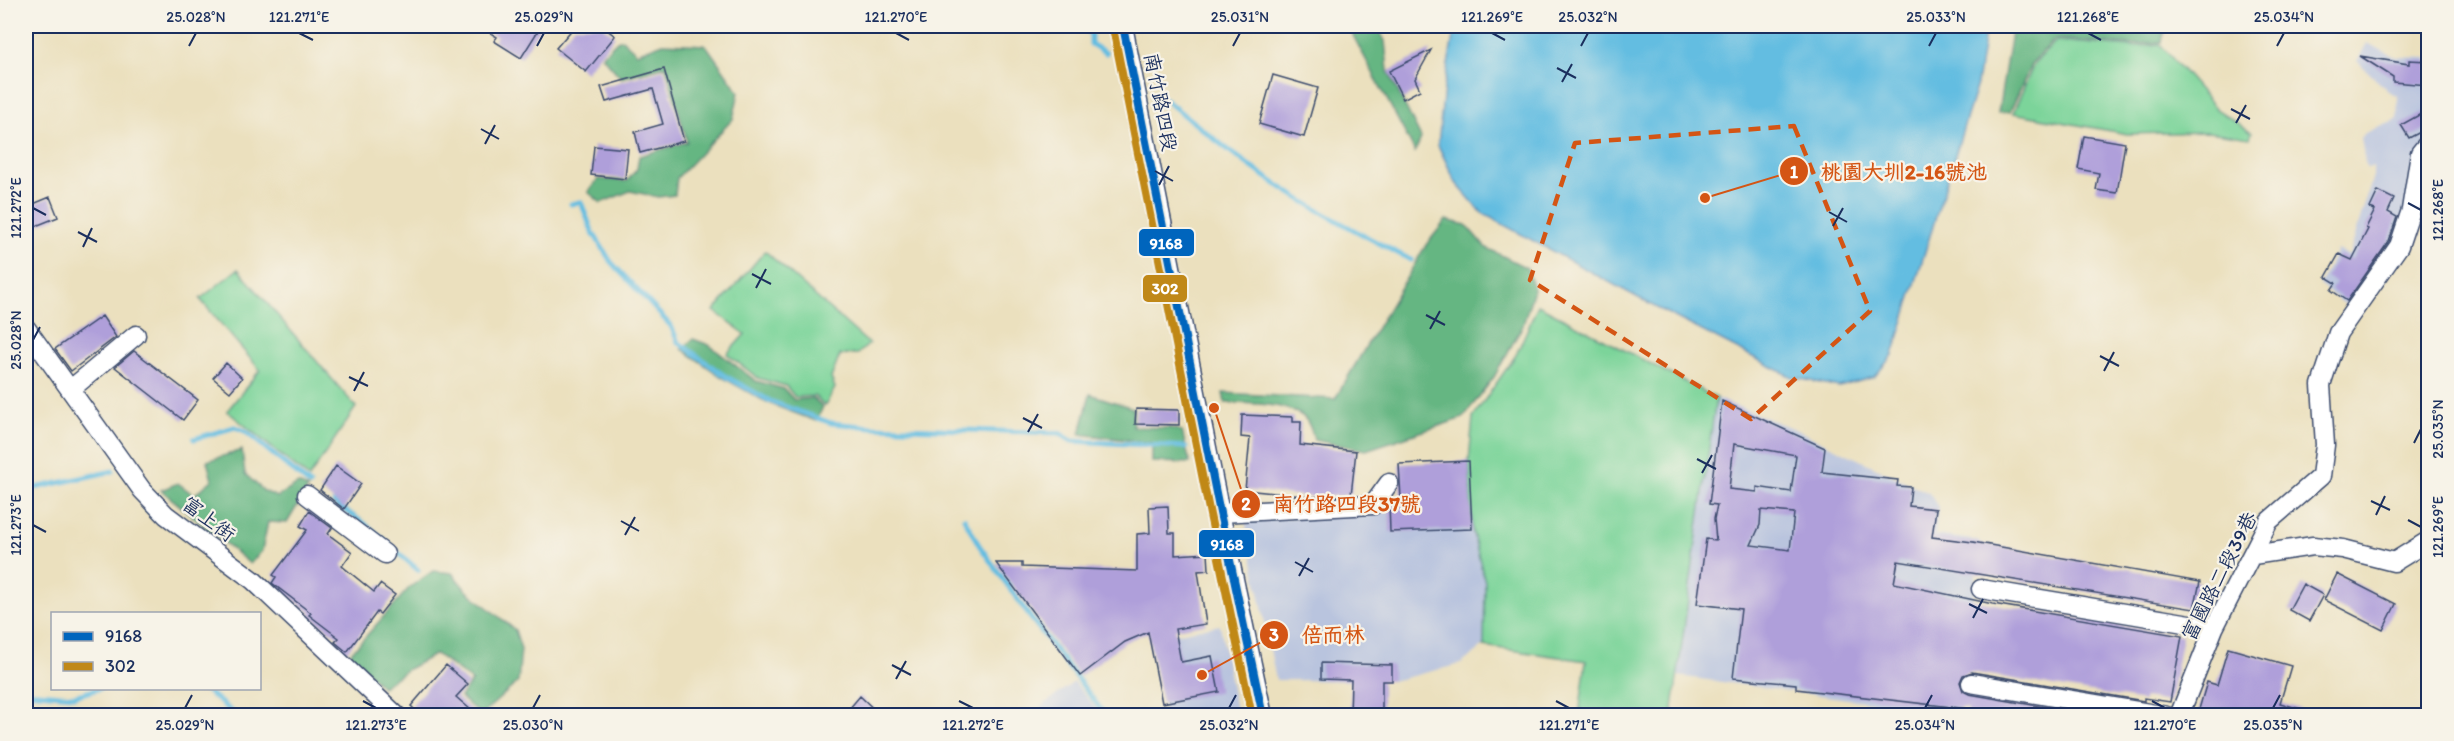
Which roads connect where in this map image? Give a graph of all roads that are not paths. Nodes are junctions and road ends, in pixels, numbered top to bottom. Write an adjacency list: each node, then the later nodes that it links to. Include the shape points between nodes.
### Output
1 (1124, 26): 8 (street, 南竹路四段)
2 (2428, 143): 11 (street, 富國路二段39巷, via 2420,153 2411,210 2399,246 2338,333 2321,385 2325,445 2321,476 2269,521)
3 (26, 328): 5 (street, 富上街)
4 (136, 335): 5 (street)
5 (71, 389): 15 (street, 富上街, via 142,490 166,515 253,580)
6 (1389, 483): 8 (street, via 1373,505)
7 (307, 495): 10 (street)
8 (1220, 513): 16 (street, 南竹路四段)
9 (2428, 541): 11 (street, via 2394,562 2313,546)
10 (385, 554)
11 (2253, 555): 13 (street, 富國路二段39巷)
12 (1981, 589): 13 (street)
13 (2214, 628): 18 (street, 富國路二段39巷)
14 (1971, 682): 17 (street)
15 (397, 716)
16 (1263, 716)
17 (2167, 716)
18 (2179, 716)

